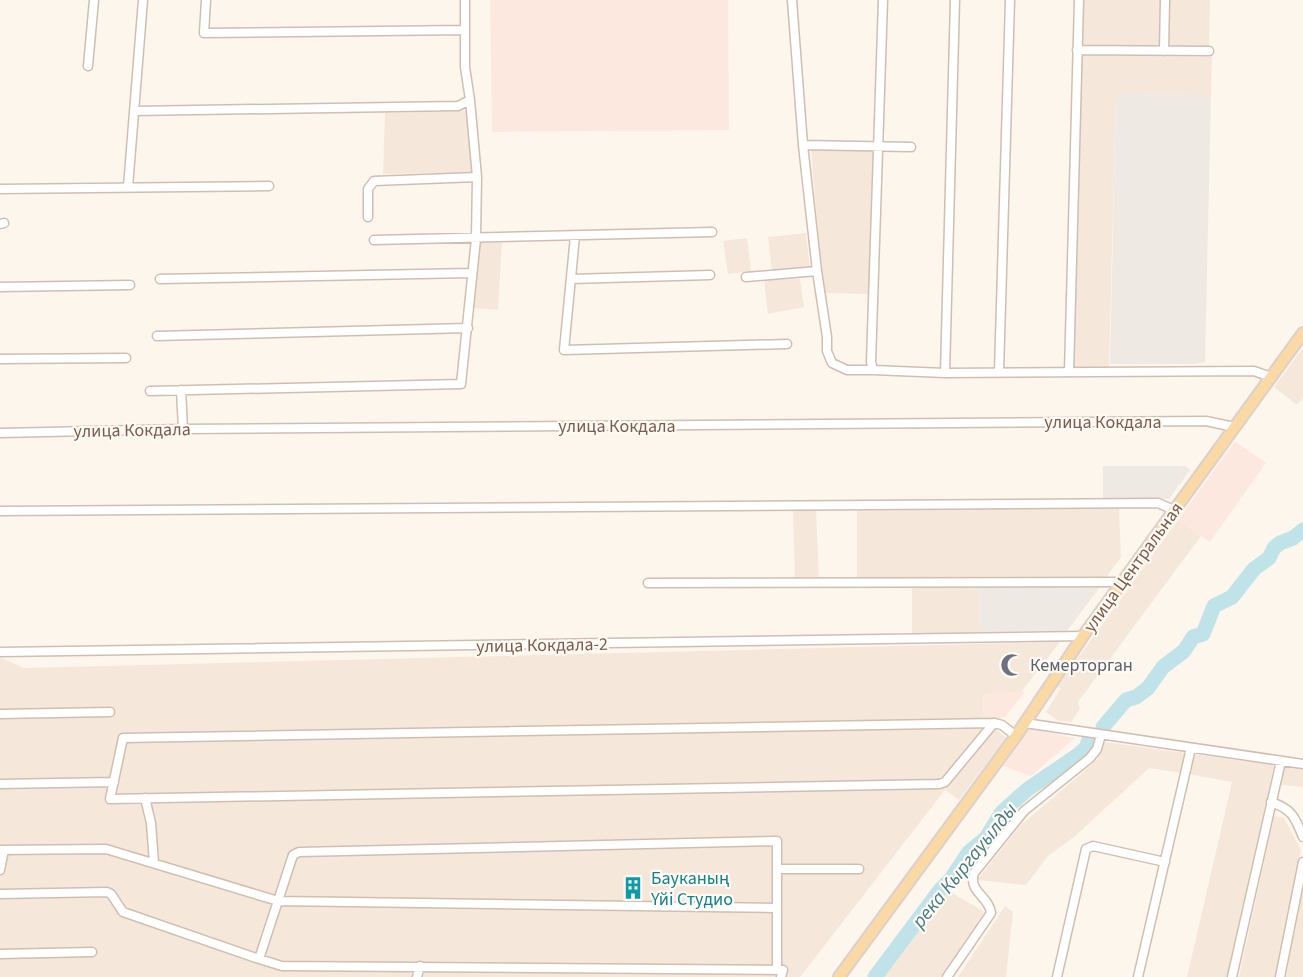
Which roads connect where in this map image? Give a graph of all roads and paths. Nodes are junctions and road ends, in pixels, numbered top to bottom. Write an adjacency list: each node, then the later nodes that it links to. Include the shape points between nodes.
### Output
1 (94, 0): 15 (street)
2 (143, 0): 17 (street)
3 (206, 0): 11 (street, via 204,33)
4 (465, 0): 11 (street)
5 (792, 0): 18 (street)
6 (883, 0): 19 (street)
7 (955, 0): 47 (street)
8 (1010, 0): 45 (street)
9 (1079, 0): 12 (street)
10 (1165, 0): 13 (street)
11 (465, 30): 16 (street)
12 (1077, 50): 13 (street); 46 (street)
13 (1164, 51): 14 (street)
14 (1209, 51)
15 (88, 66)
16 (470, 100): 17 (street, via 458,105); 21 (street)
17 (134, 111): 23 (street)
18 (803, 146): 19 (street); 30 (street)
19 (878, 146): 20 (street); 44 (street)
20 (910, 147)
21 (477, 177): 25 (street, via 374,181 368,189); 28 (street)
22 (269, 186): 23 (street)
23 (128, 188): 24 (street)
24 (0, 189)
25 (368, 217)
26 (712, 232): 27 (street)
27 (575, 236): 28 (street); 35 (street)
28 (476, 239): 29 (street); 31 (street)
29 (374, 240)
30 (817, 271): 33 (street); 44 (street, via 827,351 832,363 847,370)
31 (471, 273): 34 (street); 38 (street)
32 (710, 275): 35 (street)
33 (746, 276)
34 (160, 279)
35 (571, 279): 41 (street, via 564,350)
36 (130, 285): 37 (street)
37 (0, 287)
38 (468, 328): 40 (street); 49 (street, via 461,384)
39 (1303, 333): 48 (main road, улица Центральная)
40 (157, 336)
41 (787, 344)
42 (126, 358): 43 (street)
43 (0, 359)
44 (873, 370): 47 (street)
45 (999, 372): 46 (street); 47 (street)
46 (1069, 372): 48 (street, via 1254,371)
47 (945, 373)
48 (1271, 377): 51 (main road, улица Центральная)
49 (181, 390): 50 (street); 52 (street)
50 (150, 391)
51 (1234, 427): 52 (street, улица Кокдала, via 1194,422); 54 (main road, улица Центральная)
52 (183, 429): 53 (street, улица Кокдала)
53 (0, 433)
54 (1174, 510): 55 (street, via 1147,503); 56 (main road, улица Центральная)
55 (0, 511)
56 (1123, 582): 57 (street); 58 (main road, улица Центральная)
57 (648, 583)
58 (1083, 636): 59 (street, улица Кокдала-2); 63 (main road, улица Центральная)
59 (0, 652)
60 (110, 712): 61 (street)
61 (0, 714)
62 (994, 723): 65 (street, via 1002,724); 69 (street, via 123,738); 71 (street, via 945,782 939,784)
63 (1025, 723): 64 (street); 65 (main road, улица Центральная)
64 (1101, 735): 66 (street); 91 (street, via 1090,758 1024,811 974,873 973,887 990,905 991,913)
65 (1016, 736): 90 (main road, улица Центральная)
66 (1191, 748): 67 (street); 75 (street)
67 (1281, 760): 68 (street); 72 (street)
68 (1303, 764)
69 (114, 782): 70 (street); 71 (street, via 110,799)
70 (0, 784)
71 (145, 798): 77 (street, via 152,823)
72 (1271, 802): 73 (street, via 1285,806 1295,817); 94 (street)
73 (1303, 837)
74 (2, 850): 77 (street, via 106,849); 80 (street)
75 (1165, 862): 92 (street, via 1093,846 1086,849); 93 (street)
76 (1303, 862): 95 (street)
77 (154, 863): 82 (street)
78 (777, 869): 79 (street); 82 (street, via 777,841 299,852 293,855); 83 (street)
79 (859, 869)
80 (0, 870)
81 (0, 894): 86 (street, via 107,892 123,912)
82 (278, 901): 83 (street); 86 (street)
83 (777, 908): 88 (street)
84 (92, 952): 85 (street)
85 (0, 954)
86 (259, 959): 87 (street, via 299,967)
87 (420, 966): 88 (street); 89 (street)
88 (780, 972)
89 (417, 977)
90 (839, 977)
91 (947, 977)
92 (1057, 977)
93 (1138, 977)
94 (1232, 977)
95 (1280, 977)

